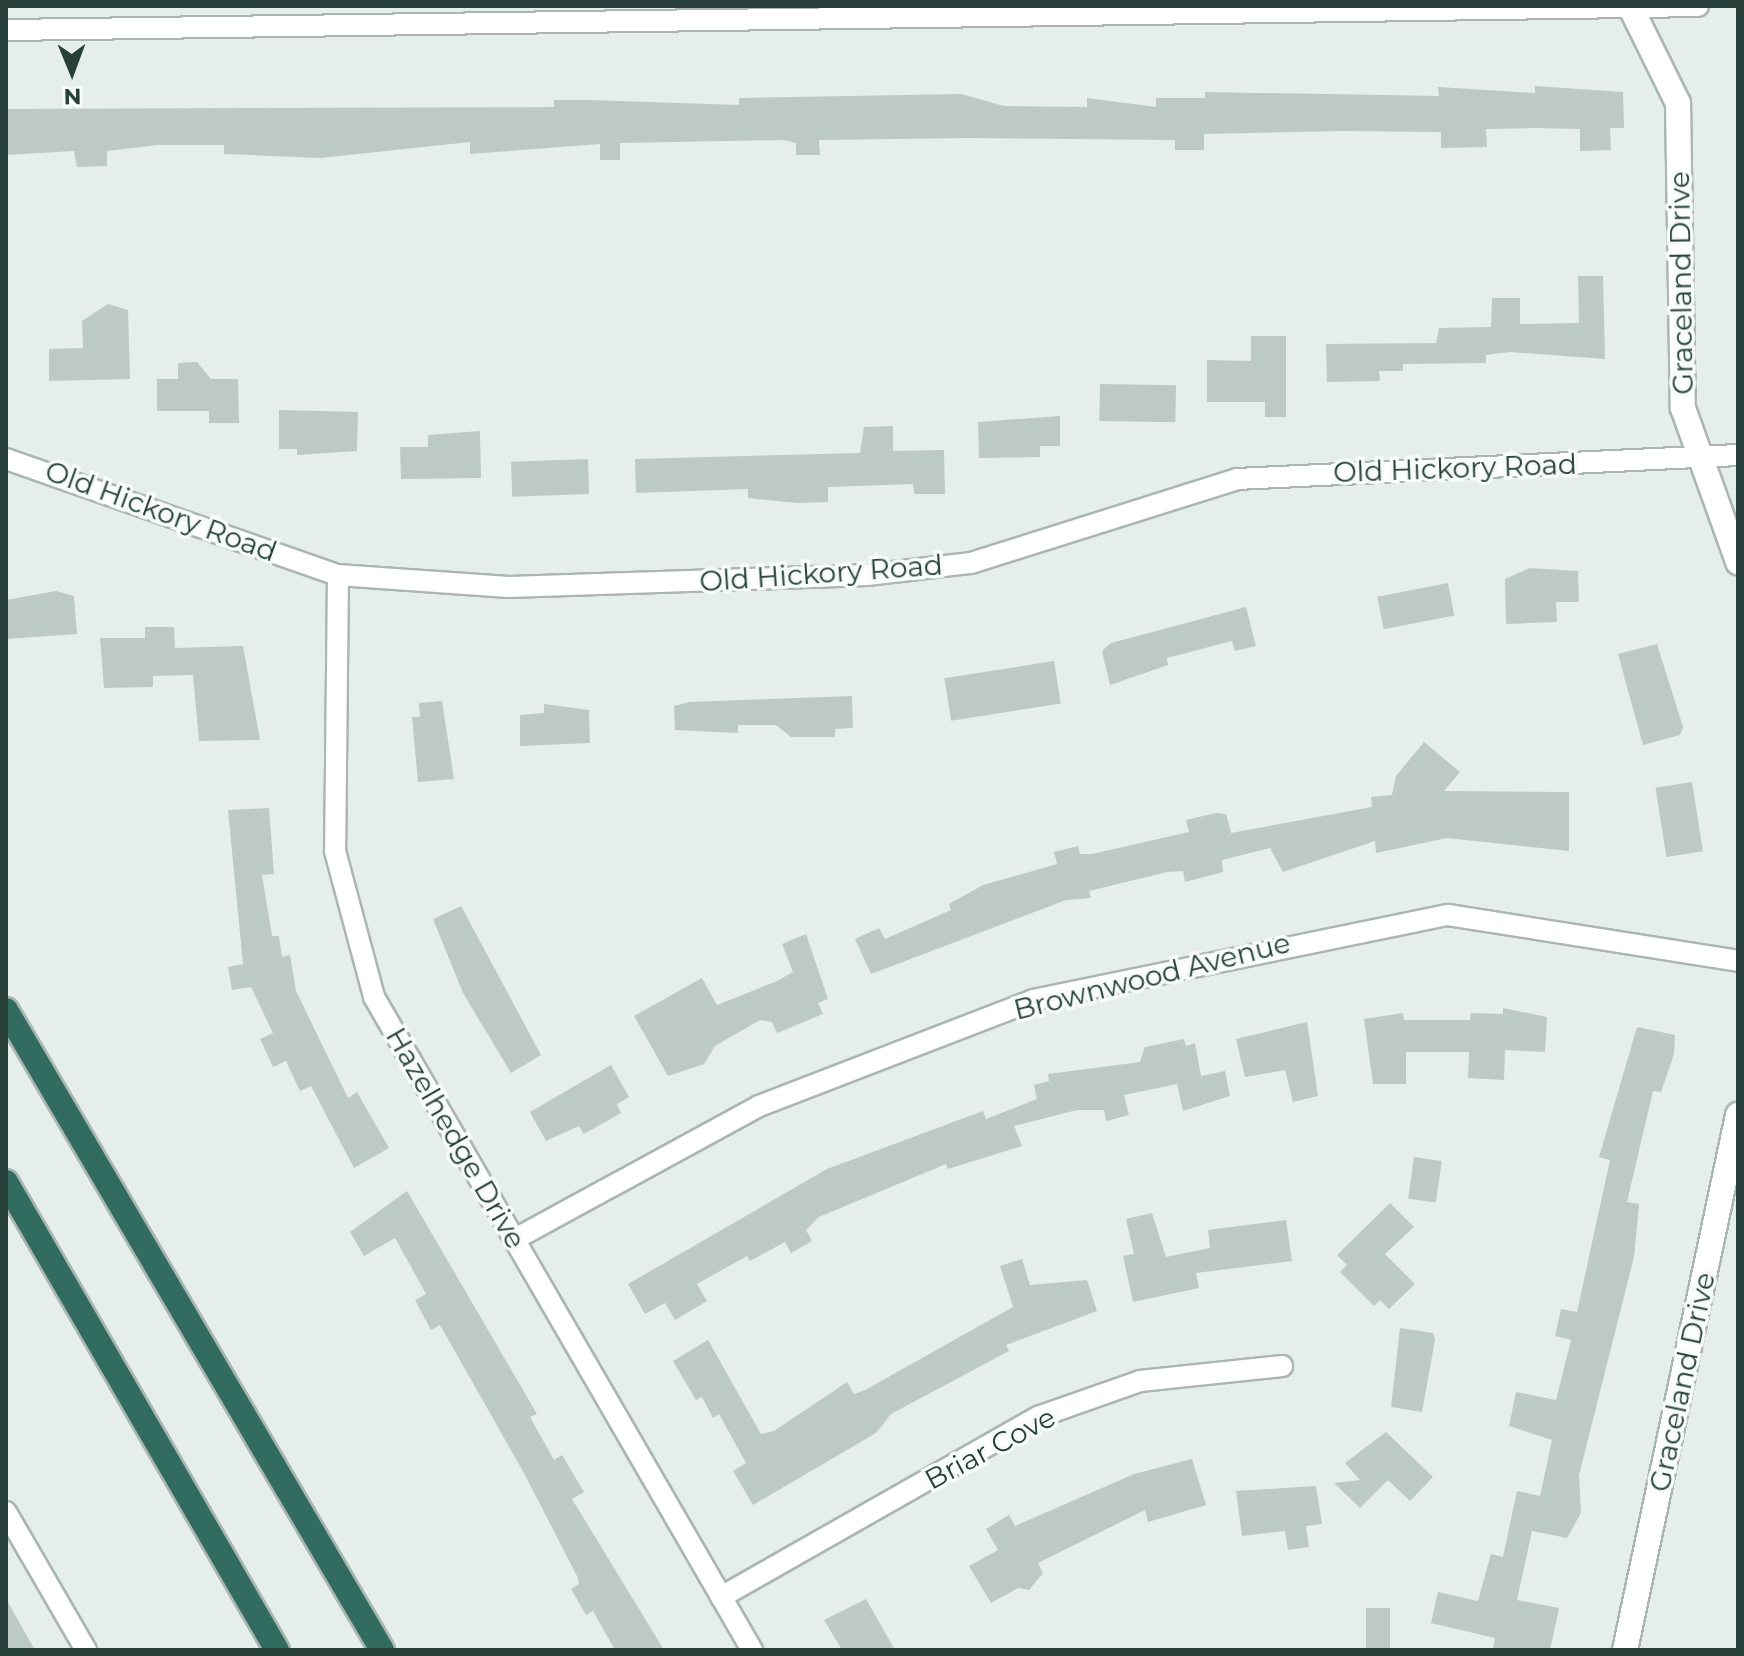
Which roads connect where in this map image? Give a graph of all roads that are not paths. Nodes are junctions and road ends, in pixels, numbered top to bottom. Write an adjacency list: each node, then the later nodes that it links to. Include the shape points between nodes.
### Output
1 (1698, 6): 2 (street)
2 (1630, 7): 3 (street); 9 (street, Graceland Drive, via 1678,103 1683,408)
3 (1238, 9): 4 (street)
4 (858, 11): 5 (street)
5 (470, 15): 6 (street)
6 (6, 30)
7 (1738, 455): 9 (street, Old Hickory Road)
8 (6, 459): 11 (street, Old Hickory Road)
9 (1707, 459): 10 (street, Graceland Drive); 11 (street, Old Hickory Road, via 1237,479 971,563 867,575 509,587)
10 (1738, 562)
11 (338, 575): 16 (street, Hazelhedge Drive, via 335,851 348,921 374,997)
12 (1738, 961): 16 (street, Brownwood Avenue, via 1448,915 1033,1000 759,1106)
13 (6, 1010): 22 (highway)
14 (1738, 1115): 24 (street, Graceland Drive)
15 (6, 1182): 21 (highway)
16 (515, 1239): 19 (street, Hazelhedge Drive)
17 (1282, 1366): 19 (street, Briar Cove, via 1140,1381 1038,1417)
18 (6, 1512): 20 (street)
19 (721, 1597): 23 (street, Hazelhedge Drive)
20 (86, 1650)
21 (277, 1650)
22 (382, 1650)
23 (752, 1650)
24 (1625, 1650)

